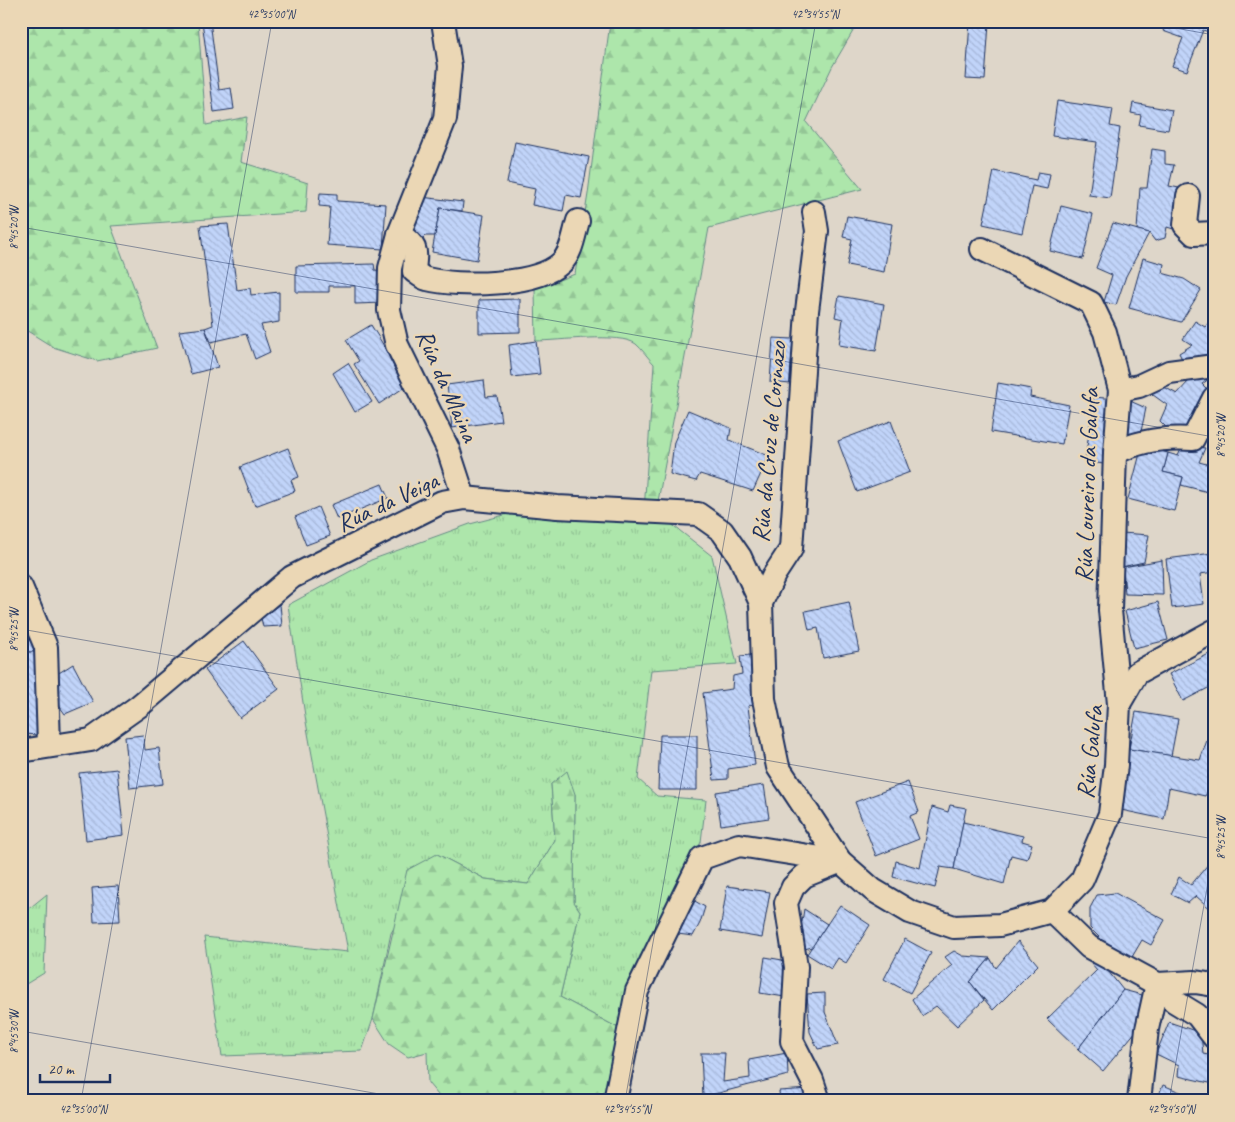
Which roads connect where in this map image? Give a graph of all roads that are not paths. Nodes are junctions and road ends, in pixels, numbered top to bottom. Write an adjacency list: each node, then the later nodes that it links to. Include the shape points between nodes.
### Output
1 (443, 21): 6 (street, Rúa da Maina, via 450,66 445,119)
2 (1188, 196): 5 (street, via 1185,225 1194,234)
3 (814, 212): 14 (street, Rúa da Cruz de Cornazo, via 817,231 807,311 791,549)
4 (578, 220): 6 (street, via 570,250 561,263 524,279 504,282 425,279 414,271 416,252 412,242)
5 (1214, 233)
6 (399, 234): 12 (street, Rúa da Maina, via 390,268 390,310 397,344 448,448)
7 (982, 249): 9 (street, Rúa Loureiro da Galufa, via 1090,303 1105,332)
8 (1214, 366): 9 (street, via 1169,372 1139,386)
9 (1120, 390): 11 (street, Rúa Loureiro da Galufa)
10 (1214, 398): 11 (street, via 1193,439 1134,443)
11 (1115, 453): 16 (street, Rúa Loureiro da Galufa, via 1110,610)
12 (464, 498): 14 (street, Rúa da Veiga, via 698,514 722,531 740,557); 17 (street, Rúa da Veiga, via 442,502 292,577 139,706 91,740)
13 (21, 587): 17 (street, via 46,647)
14 (761, 603): 19 (street, Rúa da Cruz de Cornazo, via 764,699 778,768)
15 (1214, 631): 16 (street, Rúa Galufa, via 1137,673)
16 (1119, 704): 20 (street, Rúa Galufa, via 1110,814 1082,880)
17 (49, 746): 18 (street, Rúa da Veiga)
18 (21, 751)
19 (840, 862): 20 (street, Rúa da Cruz de Cornazo, via 873,890 910,912 954,927 1000,925); 24 (street, via 739,845 702,858 637,991); 25 (street, via 804,876 793,887 786,903 796,967 792,1042)
20 (1052, 911): 21 (street, via 1089,946)
21 (1157, 984): 22 (street); 23 (street, via 1174,1001 1197,1015); 26 (street, via 1144,1049)
22 (1214, 984)
23 (1214, 1037)
24 (615, 1101)
25 (819, 1101)
26 (1139, 1101)

